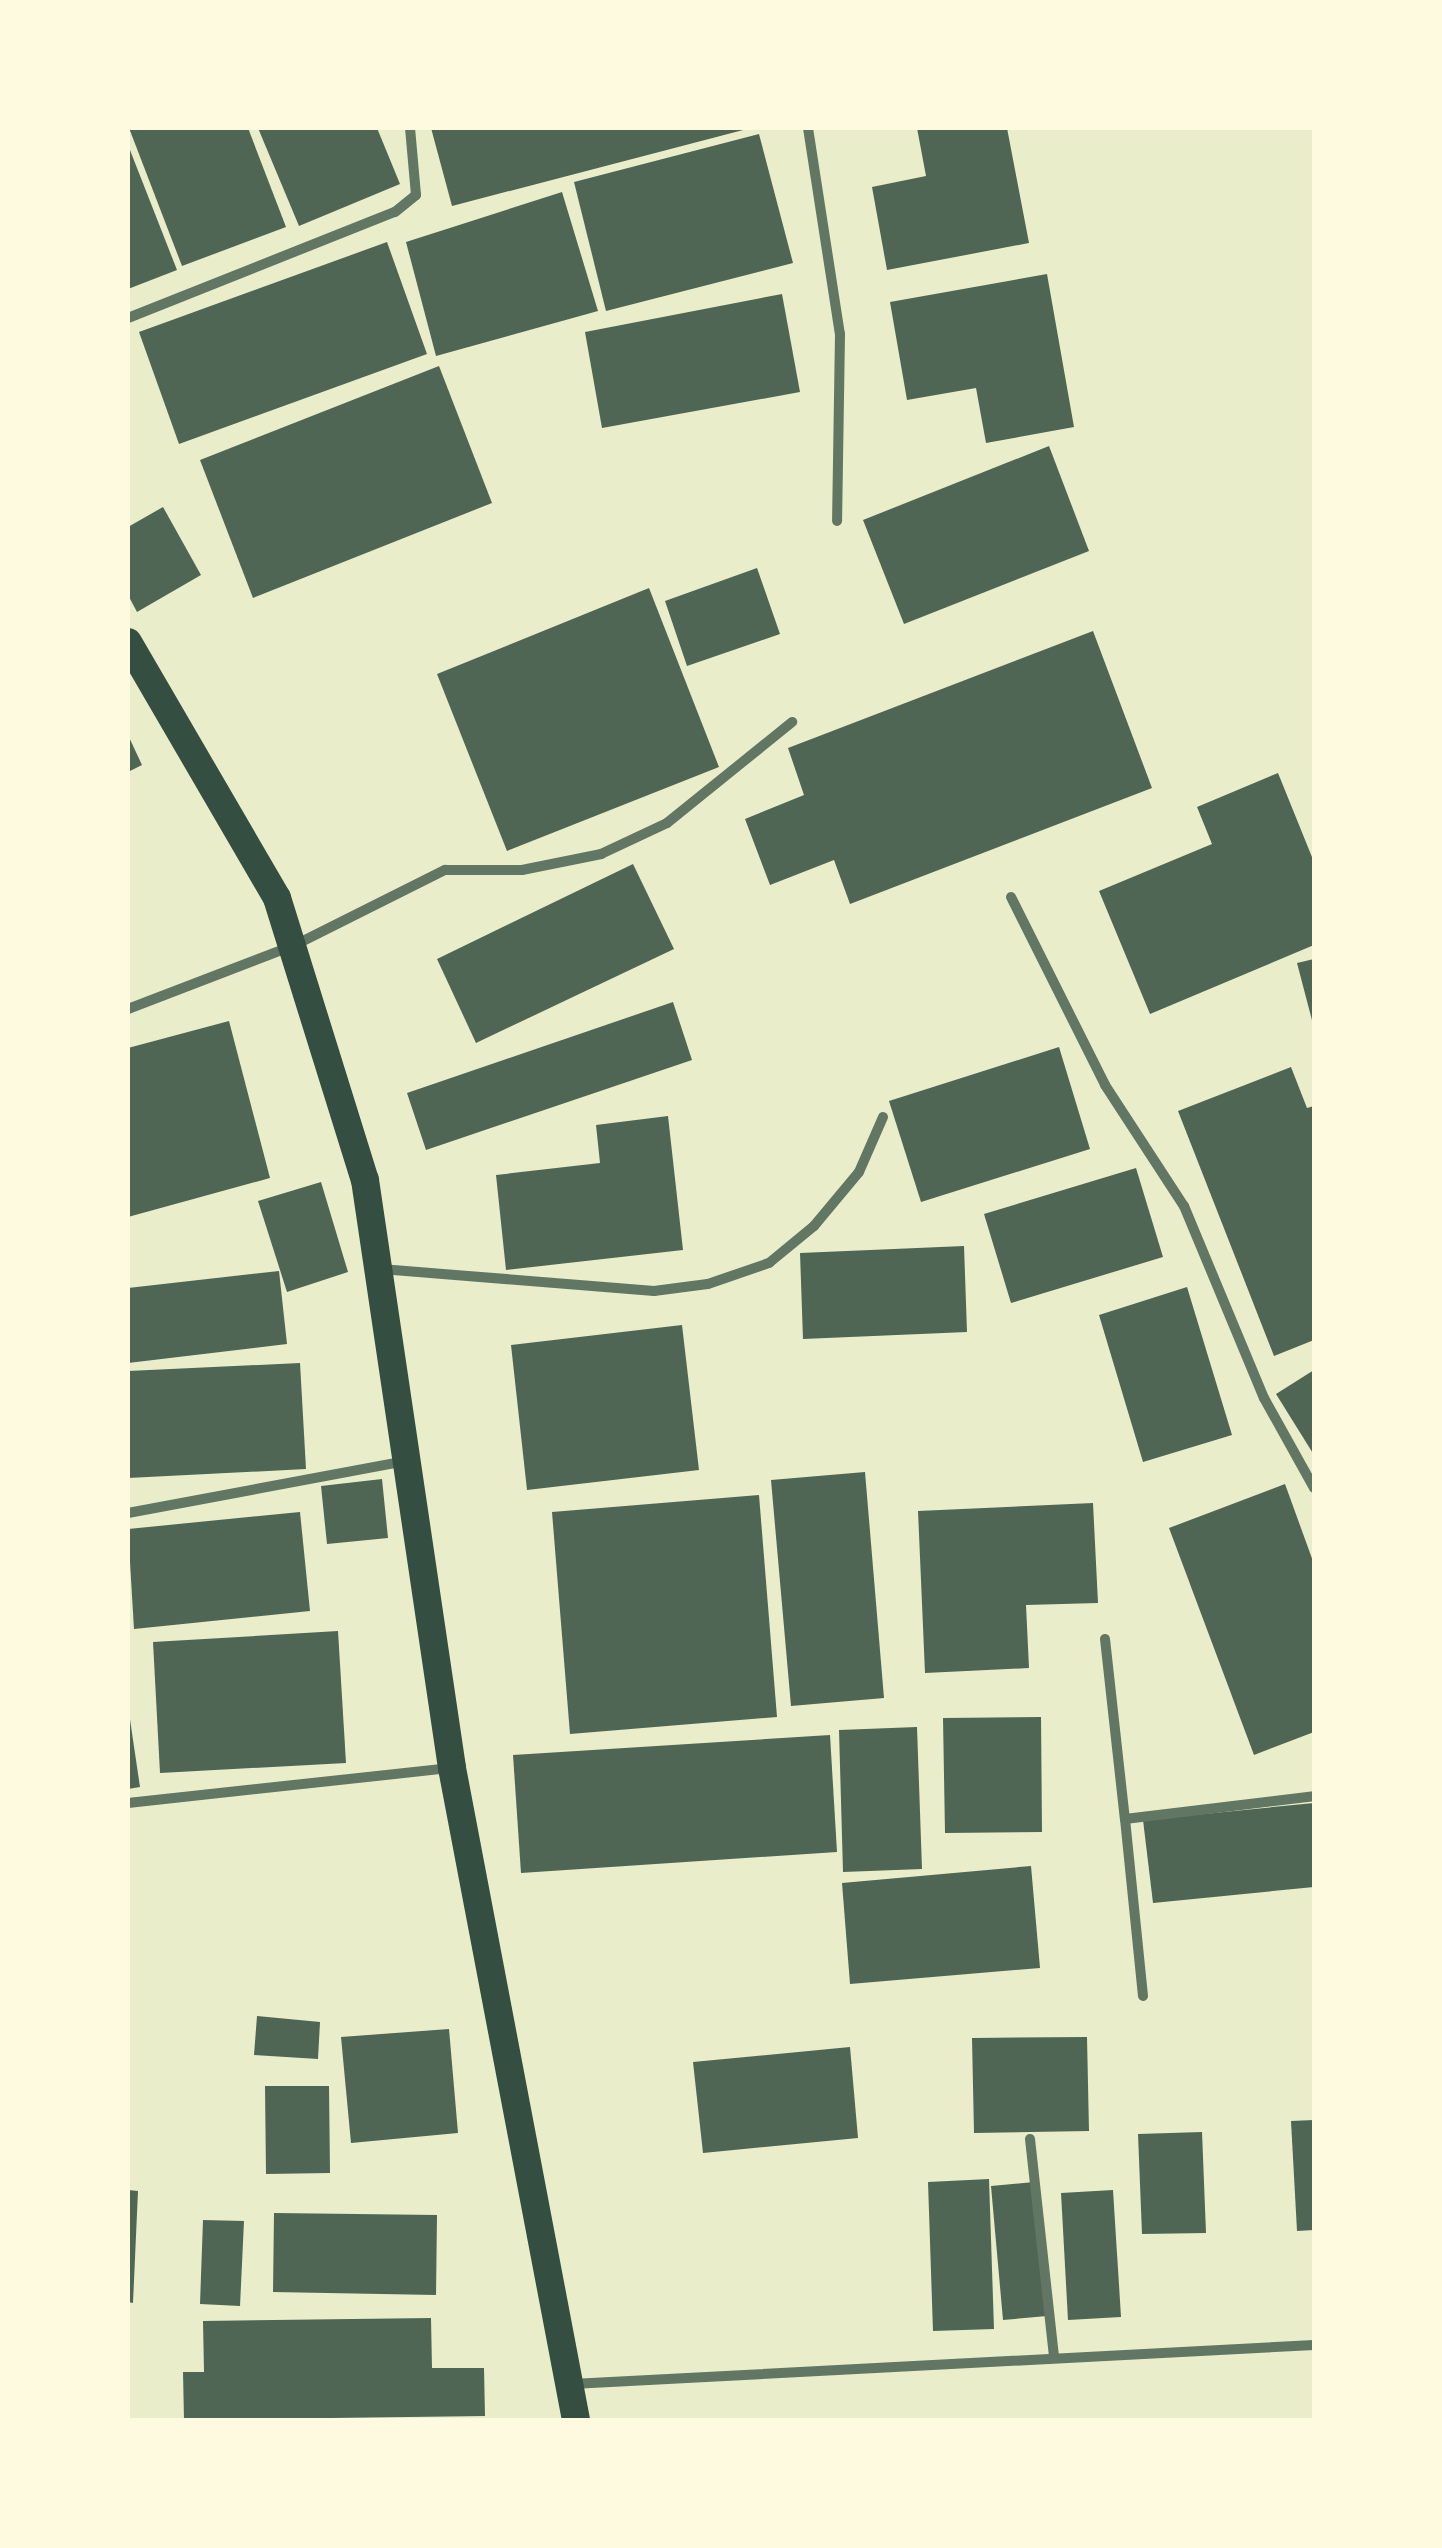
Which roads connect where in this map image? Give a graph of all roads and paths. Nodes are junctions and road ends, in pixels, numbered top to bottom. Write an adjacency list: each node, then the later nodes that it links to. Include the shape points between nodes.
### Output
1 (410, 128): 3 (street, via 416,195 395,212)
2 (808, 128): 4 (street, via 840,334)
3 (128, 318)
4 (837, 521)
5 (128, 642): 8 (highway, via 224,797)
6 (792, 722): 8 (street, via 666,823 601,854 522,870 445,870)
7 (1010, 897): 13 (street, via 1096,1068 1184,1206 1256,1381)
8 (295, 945): 9 (street); 11 (highway, via 365,1180)
9 (128, 1009)
10 (882, 1117): 11 (street, via 859,1172 814,1226 768,1263 708,1284 654,1291)
11 (380, 1269): 12 (highway)
12 (410, 1460): 14 (street); 16 (highway)
13 (1314, 1488)
14 (128, 1513)
15 (1105, 1639): 19 (street)
16 (452, 1768): 18 (street); 24 (highway)
17 (1314, 1796): 19 (street)
18 (128, 1803)
19 (1126, 1819): 20 (street)
20 (1143, 1996)
21 (1030, 2139): 23 (street)
22 (1314, 2345): 23 (street)
23 (1054, 2357): 24 (street)
24 (571, 2384): 25 (highway)
25 (576, 2420)

